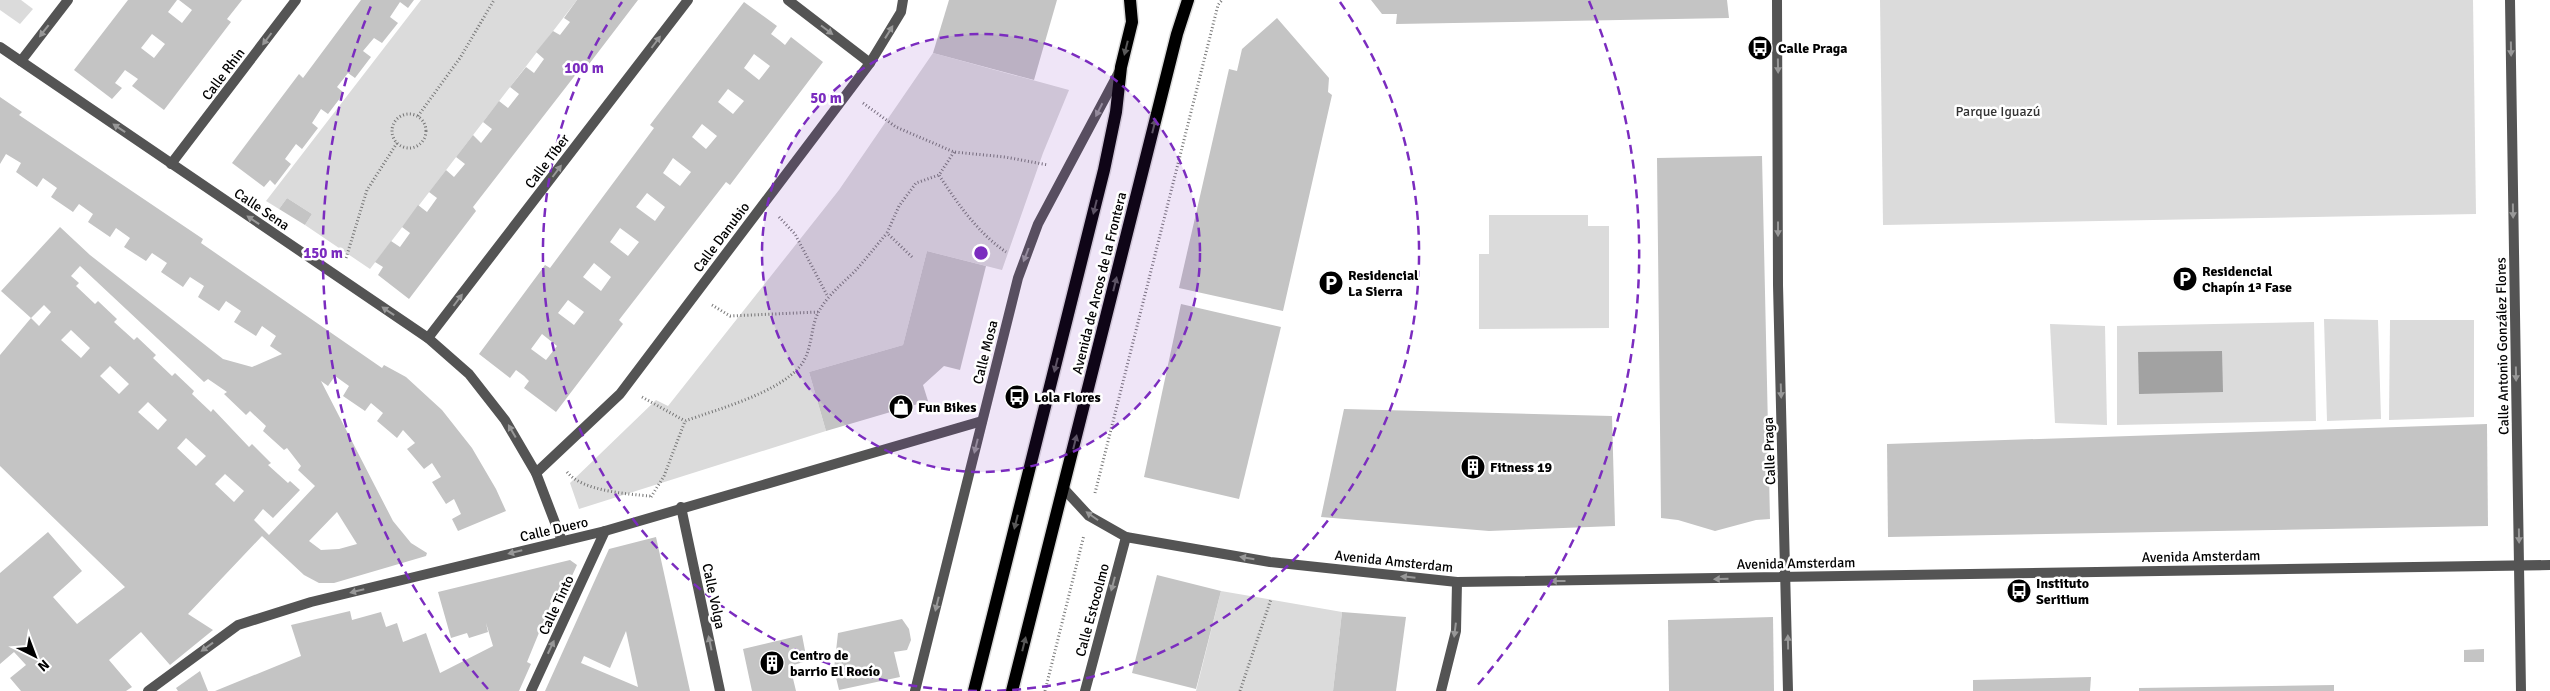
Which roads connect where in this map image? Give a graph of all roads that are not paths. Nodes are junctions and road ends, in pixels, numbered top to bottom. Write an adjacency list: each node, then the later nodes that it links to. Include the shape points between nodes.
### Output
1 (68, 0): 11 (street, one-way to 11)
2 (296, 0): 14 (street, Calle Rhin, one-way to 14)
3 (688, 0): 15 (street, Calle Tíber, one-way to 3)
4 (788, 0): 12 (street, one-way to 12)
5 (903, 0): 12 (street, Calle Danubio, one-way to 5, via 901,12)
6 (1130, 0): 13 (main road, Avenida de Arcos de la Frontera, one-way to 13, via 1132,22)
7 (1188, 0): 18 (main road, Avenida de Arcos de la Frontera, one-way to 7)
8 (1777, 0): 25 (street, Calle Praga, one-way to 25, via 1778,285)
9 (2510, 0): 23 (street, Calle Antonio González Flores, one-way to 23)
10 (0, 47): 11 (street, Calle Sena)
11 (21, 61): 14 (street, Calle Sena, one-way to 11)
12 (870, 62): 17 (street, Calle Danubio, via 620,394)
13 (1121, 67): 16 (street, Calle Mosa, one-way to 16, via 1038,224 1023,264); 31 (main road, Avenida de Arcos de la Frontera, one-way to 31, via 1104,170)
14 (171, 164): 15 (street, Calle Sena, one-way to 14)
15 (428, 338): 17 (street, Calle Sena, one-way to 15, via 505,420 469,374)
16 (982, 421): 19 (street, Calle Duero); 30 (street, Calle Mosa, one-way to 30)
17 (536, 473): 22 (street, Calle Sena)
18 (1064, 489): 21 (street, Avenida Amsterdam, one-way to 18, via 1089,516); 32 (main road, Avenida de Arcos de la Frontera, one-way to 18)
19 (681, 507): 20 (street, Calle Duero); 29 (street, Calle Volga, one-way to 19)
20 (605, 530): 22 (street, Calle Duero); 28 (street, Calle Tinto, one-way to 20)
21 (1126, 536): 26 (street, Avenida Amsterdam, one-way to 21, via 1270,562); 33 (street, Calle Estocolmo, one-way to 33)
22 (562, 541): 27 (street, Calle Duero, one-way to 27, via 311,602 238,625)
23 (2519, 565): 24 (street, Avenida Amsterdam); 25 (street, Avenida Amsterdam); 36 (street, Calle Antonio González Flores)
24 (2550, 565)
25 (1787, 577): 26 (street, Avenida Amsterdam, one-way to 26); 35 (street, Calle Praga, one-way to 25)
26 (1456, 582): 34 (street, one-way to 34, via 1456,631)
27 (148, 691)
28 (531, 691)
29 (720, 691)
30 (915, 691)
31 (974, 691)
32 (1012, 691)
33 (1085, 691)
34 (1441, 691)
35 (1788, 691)
36 (2521, 691)

